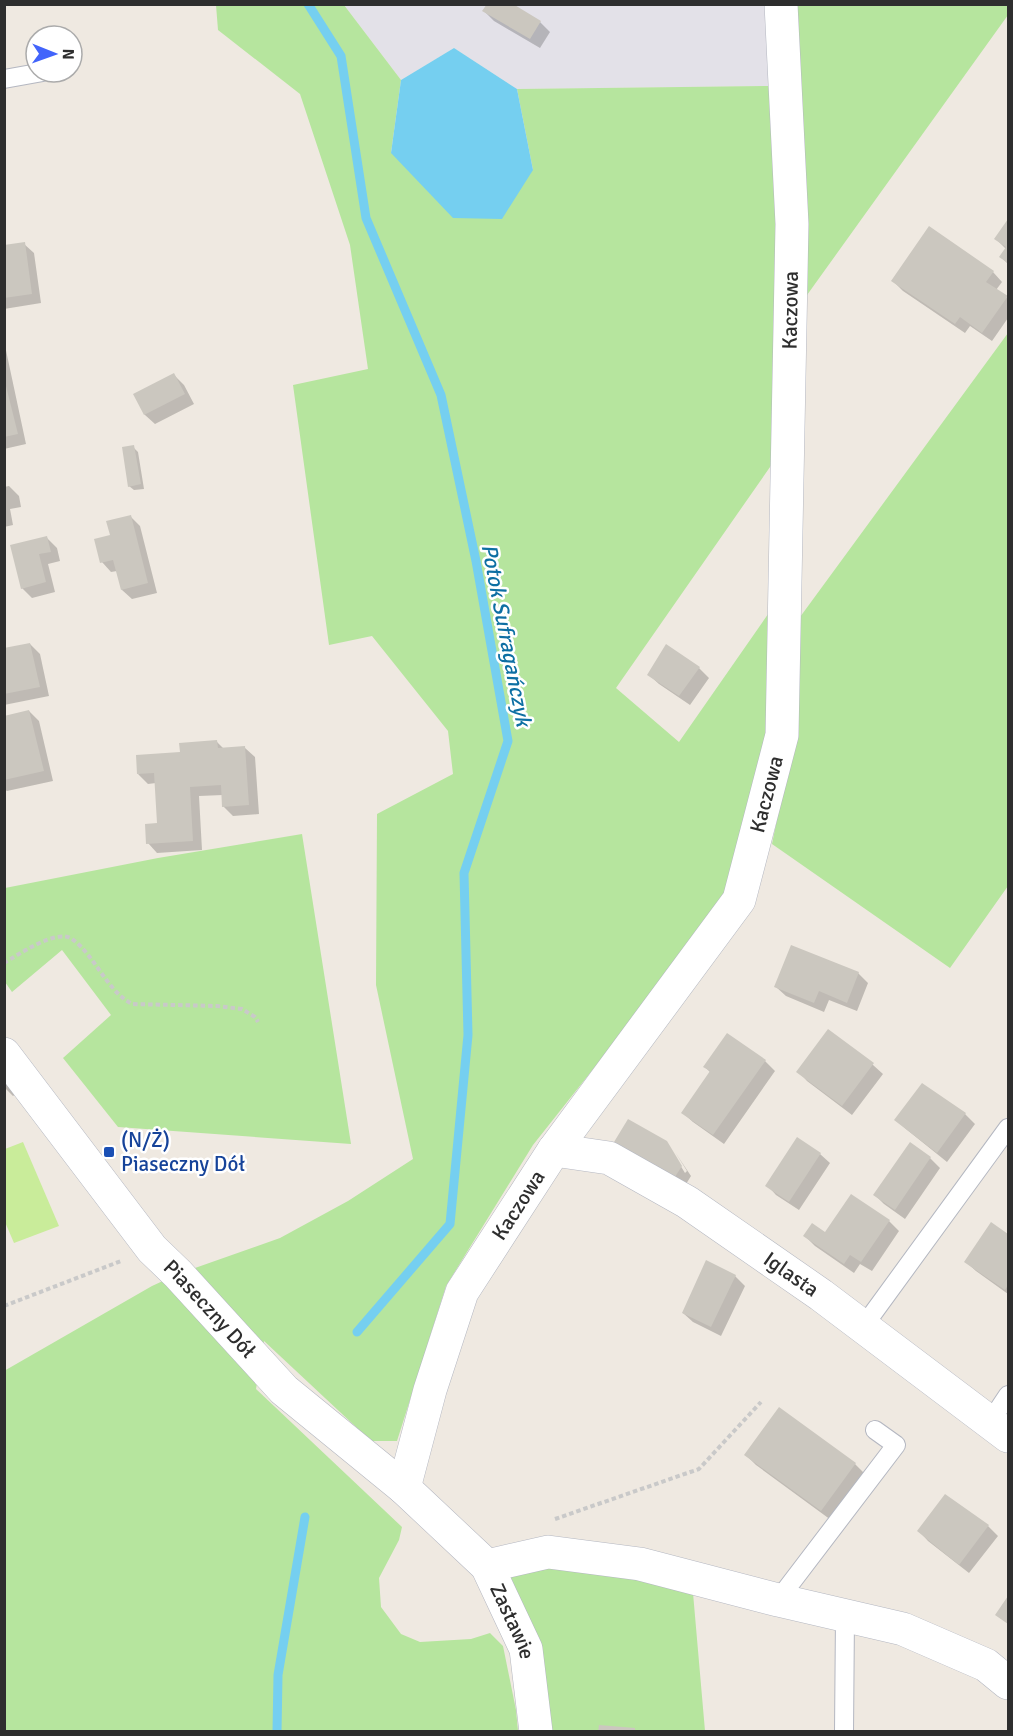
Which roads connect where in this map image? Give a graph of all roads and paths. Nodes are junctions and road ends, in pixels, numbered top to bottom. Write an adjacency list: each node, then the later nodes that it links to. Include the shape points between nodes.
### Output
1 (781, 4): 8 (street, Kaczowa, via 792,224 782,735 739,900)
2 (24, 75): 3 (lane)
3 (4, 79)
4 (4, 963): 5 (path, via 42,941 67,937 121,997 132,1004 242,1009)
5 (258, 1022)
6 (4, 1054): 9 (street, Piaseczny Dół)
7 (1008, 1128): 11 (lane)
8 (554, 1150): 11 (street, Iglasta, via 609,1158 687,1202); 16 (street, Kaczowa, via 462,1292)
9 (152, 1249): 10 (path); 16 (street, Piaseczny Dół, via 284,1390)
10 (4, 1306)
11 (863, 1327): 14 (street, Iglasta)
12 (1008, 1395): 14 (lane)
13 (761, 1402): 17 (path, via 699,1469)
14 (999, 1429)
15 (875, 1430): 20 (lane, via 896,1445)
16 (404, 1488): 18 (street, Piaseczny Dół)
17 (546, 1523)
18 (449, 1531): 19 (street, Zastawie)
19 (487, 1566): 20 (street, via 548,1552 640,1563); 23 (street, Zastawie, via 526,1649)
20 (778, 1600): 21 (street)
21 (845, 1616): 22 (street, via 903,1629 986,1665); 24 (lane)
22 (1008, 1683)
23 (536, 1731)
24 (844, 1731)

